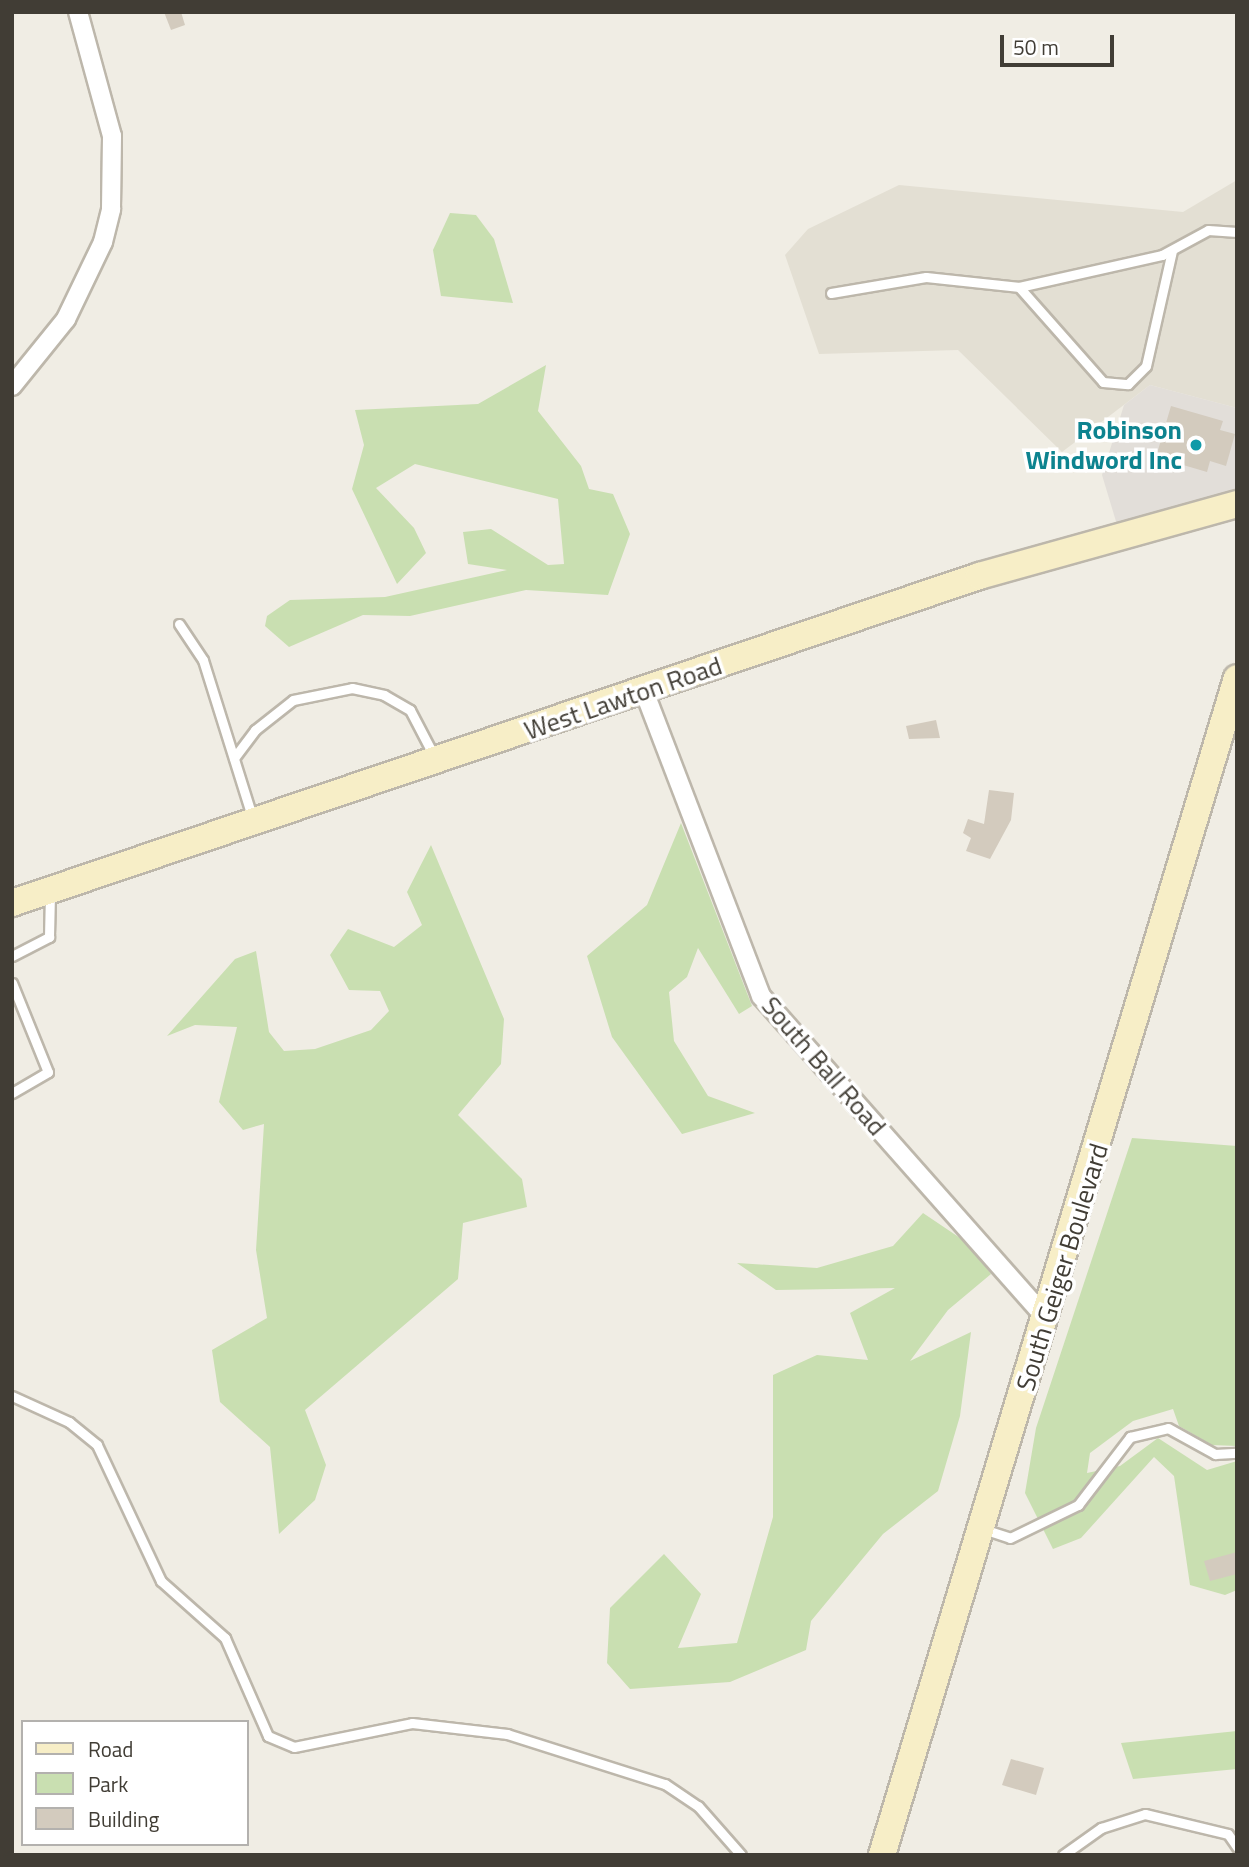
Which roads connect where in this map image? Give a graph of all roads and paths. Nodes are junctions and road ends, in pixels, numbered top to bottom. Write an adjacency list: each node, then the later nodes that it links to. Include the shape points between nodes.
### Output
1 (78, 12): 6 (street, via 112,136 111,209 103,242 66,319)
2 (1237, 232): 3 (lane, via 1208,230)
3 (1172, 251): 4 (lane); 4 (lane, via 1146,366 1128,384 1102,382)
4 (1019, 287): 5 (lane, via 926,277)
5 (831, 293)
6 (12, 386)
7 (1237, 504): 10 (street, West Lawton Road, via 979,576)
8 (179, 624): 11 (lane, via 203,660)
9 (1237, 678): 19 (street, South Geiger Boulevard)
10 (644, 691): 12 (street, West Lawton Road); 19 (street, South Ball Road, via 761,996)
11 (234, 758): 12 (lane, via 255,730 293,700 352,688 384,695 410,710); 13 (lane)
12 (437, 760): 13 (street, West Lawton Road)
13 (254, 822): 14 (street, West Lawton Road)
14 (50, 891): 15 (street, West Lawton Road); 16 (lane, via 49,937)
15 (12, 903)
16 (12, 956)
17 (12, 983): 18 (lane, via 48,1072)
18 (12, 1093)
19 (1047, 1319): 22 (street, South Geiger Boulevard)
20 (12, 1396): 24 (lane, via 69,1422 97,1445 161,1581 225,1638 268,1736 295,1746 412,1723 507,1734 665,1784 698,1806)
21 (1237, 1452): 22 (lane, via 1215,1454 1168,1428 1130,1437 1078,1505 1010,1538)
22 (982, 1529): 25 (street, South Geiger Boulevard)
23 (1237, 1847): 26 (lane, via 1228,1834 1145,1814 1101,1828)
24 (741, 1855)
25 (882, 1855)
26 (1063, 1855)

